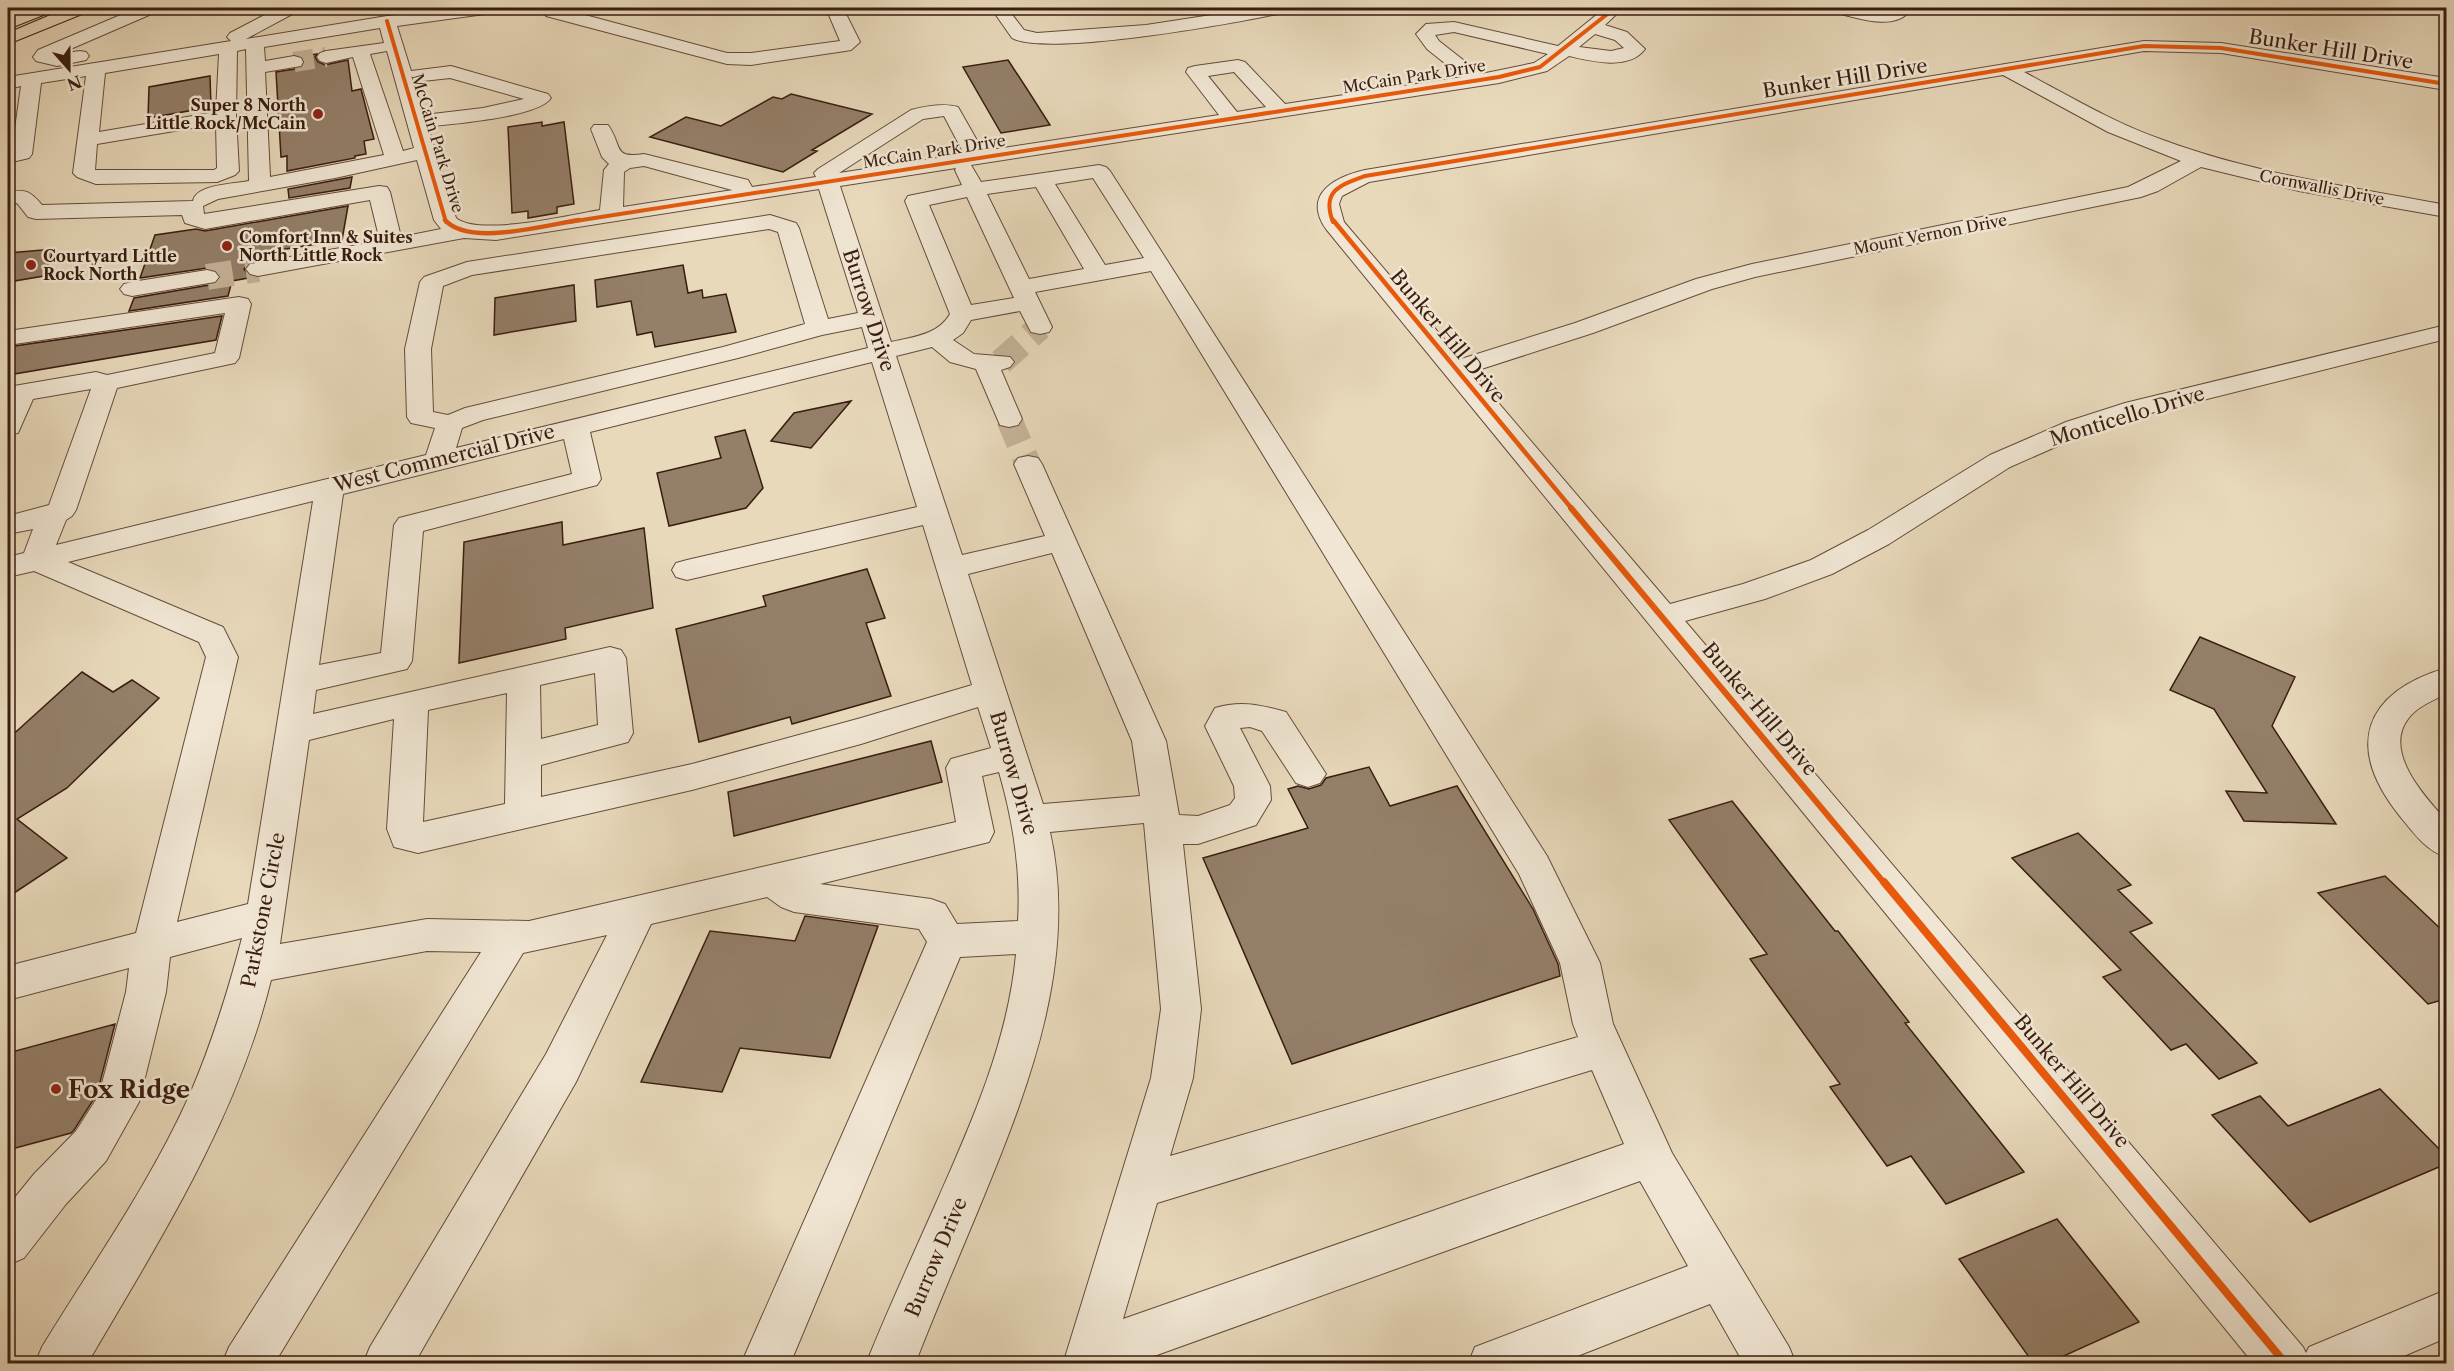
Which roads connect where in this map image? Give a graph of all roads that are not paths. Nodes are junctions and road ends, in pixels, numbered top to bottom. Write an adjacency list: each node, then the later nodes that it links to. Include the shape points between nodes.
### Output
1 (12, 8): 13 (main road)
2 (45, 8): 18 (main road)
3 (81, 8): 21 (main road)
4 (150, 8): 20 (street, via 42,57 57,60)
5 (290, 8): 20 (street)
6 (492, 8): 16 (street)
7 (551, 8): 17 (street, via 552,12)
8 (835, 8): 17 (street, via 851,42 751,59 727,58)
9 (999, 8): 14 (street, via 1020,36 1033,40 1140,22)
10 (1615, 8): 19 (street, McCain Park Drive)
11 (1839, 8): 12 (street, via 1886,17 1897,15)
12 (1902, 8)
13 (8, 9)
14 (1266, 9)
15 (611, 10): 17 (street)
16 (394, 16): 20 (street); 22 (street, McCain Park Drive)
17 (582, 20)
18 (8, 24)
19 (1591, 27): 25 (street, McCain Park Drive); 25 (street, via 1621,36 1636,49 1629,54 1609,56)
20 (252, 36): 23 (street); 30 (street)
21 (8, 39)
22 (394, 45): 24 (street); 31 (street, McCain Park Drive)
23 (220, 48): 29 (street); 39 (street)
24 (360, 51): 26 (street); 47 (street)
25 (1563, 51): 33 (street, McCain Park Drive, via 1540,67); 33 (street, via 1454,27 1432,27 1425,33 1433,45)
26 (326, 57)
27 (294, 62): 30 (street)
28 (2004, 68): 35 (street, Bunker Hill Drive, via 2144,46 2184,45); 48 (street, via 2127,133); 76 (street, Bunker Hill Drive, via 1398,170 1348,182 1329,199 1326,208 1334,224)
29 (96, 69): 32 (street); 43 (street)
30 (256, 69): 53 (street)
31 (404, 78): 41 (street, McCain Park Drive); 41 (street, via 451,72 541,98 516,108)
32 (32, 79): 34 (street); 36 (street)
33 (1477, 80): 38 (street, McCain Park Drive)
34 (8, 83)
35 (2446, 84)
36 (29, 101): 37 (street); 46 (street, via 22,154)
37 (8, 105)
38 (1280, 111): 40 (street, McCain Park Drive); 40 (street, via 1238,66 1195,72)
39 (226, 116): 44 (street); 44 (street, via 228,171 206,177)
40 (1232, 118): 49 (street, McCain Park Drive)
41 (417, 122): 45 (street, McCain Park Drive)
42 (601, 129): 50 (street, via 612,156)
43 (88, 140): 44 (street); 44 (street, via 84,173 96,178)
44 (165, 152)
45 (426, 152): 47 (street); 60 (street, McCain Park Drive, via 445,220)
46 (8, 157)
47 (395, 158): 53 (street)
48 (2198, 159): 58 (street, Cornwallis Drive, via 2275,179); 76 (street, Mount Vernon Drive, via 2133,192 1752,271)
49 (968, 160): 52 (street, McCain Park Drive); 52 (street, via 951,111 918,114 825,173); 54 (street)
50 (624, 163): 55 (street, via 644,160 740,185); 59 (street, via 614,170)
51 (1042, 179): 54 (street); 62 (street, via 1099,171); 64 (street)
52 (829, 182): 55 (street, McCain Park Drive); 69 (street, Burrow Drive)
53 (260, 185): 57 (street, via 211,194)
54 (975, 189): 67 (street); 68 (street, via 916,201)
55 (747, 195): 59 (street, McCain Park Drive)
56 (8, 198): 57 (street, via 23,196 26,216)
57 (193, 208): 61 (street, via 193,218 206,222 379,192)
58 (2446, 211)
59 (611, 216): 60 (street, McCain Park Drive, via 512,232)
60 (464, 231): 61 (street)
61 (392, 246): 63 (street)
62 (1158, 263): 64 (street); 116 (street, via 1534,867 1580,963 1593,1024)
63 (258, 268)
64 (1098, 273): 67 (street)
65 (207, 277): 66 (street)
66 (132, 289)
67 (1024, 295): 68 (street); 70 (street)
68 (962, 314): 74 (street, via 954,328)
69 (872, 318): 71 (street); 75 (street, Burrow Drive)
70 (1040, 327)
71 (819, 328): 80 (street); 80 (street, via 788,228 770,222 467,269 432,282 418,349 420,417)
72 (2446, 332): 93 (street, Monticello Drive, via 2088,423 2032,445 1984,470 1840,558 1770,586)
73 (8, 338): 77 (street, via 239,304 226,358)
74 (938, 338): 75 (street, West Commercial Drive); 79 (street, via 960,358 994,362)
75 (882, 351): 81 (street, West Commercial Drive); 86 (street, Burrow Drive)
76 (1454, 369): 93 (street, Bunker Hill Drive)
77 (106, 383): 78 (street, via 96,380); 87 (street, via 62,510)
78 (15, 394): 82 (street)
79 (1009, 419)
80 (450, 423): 83 (street)
81 (575, 426): 83 (street, West Commercial Drive); 96 (street, via 587,479 409,525 396,661)
82 (8, 427)
83 (439, 459): 85 (street, West Commercial Drive)
84 (1028, 464): 89 (street)
85 (330, 486): 90 (street, West Commercial Drive); 96 (street, Parkstone Circle)
86 (933, 513): 91 (street, Burrow Drive); 92 (street)
87 (53, 515): 88 (street); 90 (street)
88 (8, 525)
89 (1062, 541): 91 (street); 104 (street, via 1149,741)
90 (22, 564): 113 (street, via 212,635 222,657)
91 (951, 568): 97 (street, Burrow Drive)
92 (687, 570)
93 (1662, 617): 130 (street, Bunker Hill Drive)
94 (524, 678): 98 (street); 100 (street); 100 (street, via 609,658 616,733)
95 (2446, 680): 106 (street, via 2395,712 2386,731 2385,754 2392,777 2407,801)
96 (301, 681): 99 (street, Parkstone Circle)
97 (990, 691): 101 (street, Burrow Drive); 103 (street, via 861,732 703,774)
98 (412, 702): 99 (street); 103 (street, via 407,837 418,838)
99 (293, 730): 109 (street, Parkstone Circle)
100 (525, 756): 103 (street)
101 (1011, 756): 105 (street, Burrow Drive); 107 (street, via 963,768 976,832)
102 (1308, 774): 104 (street, via 1274,721 1250,715 1227,717 1222,726 1252,786 1253,800 1243,816 1198,830)
103 (523, 814)
104 (1161, 818): 105 (street); 118 (street, via 1181,1009 1172,1078)
105 (1030, 819): 111 (street, Burrow Drive, via 1037,874)
106 (2446, 842)
107 (774, 881): 108 (street); 112 (street, via 794,896 931,915)
108 (637, 913): 110 (street, via 529,937); 125 (street, via 561,1068)
109 (265, 916): 113 (street); 114 (street, Parkstone Circle)
110 (512, 937): 114 (street, via 427,935); 124 (street)
111 (1037, 937): 112 (street); 127 (street, Burrow Drive, via 1021,1037 996,1116)
112 (946, 941): 126 (street)
113 (152, 947): 115 (street); 119 (street, via 144,1003 118,1102 92,1146 50,1189)
114 (254, 966): 123 (street, Parkstone Circle, via 243,1011 208,1103 168,1183)
115 (8, 982)
116 (1603, 1048): 117 (street); 118 (street)
117 (1651, 1156): 120 (street); 122 (street)
118 (1138, 1187): 122 (street)
119 (8, 1242)
120 (1721, 1277): 128 (street); 129 (street)
121 (2446, 1314): 131 (street)
122 (1088, 1359)
123 (59, 1364)
124 (246, 1364)
125 (387, 1364)
126 (765, 1364)
127 (890, 1364)
128 (1492, 1364)
129 (1772, 1364)
130 (2286, 1364)
131 (2326, 1364)

